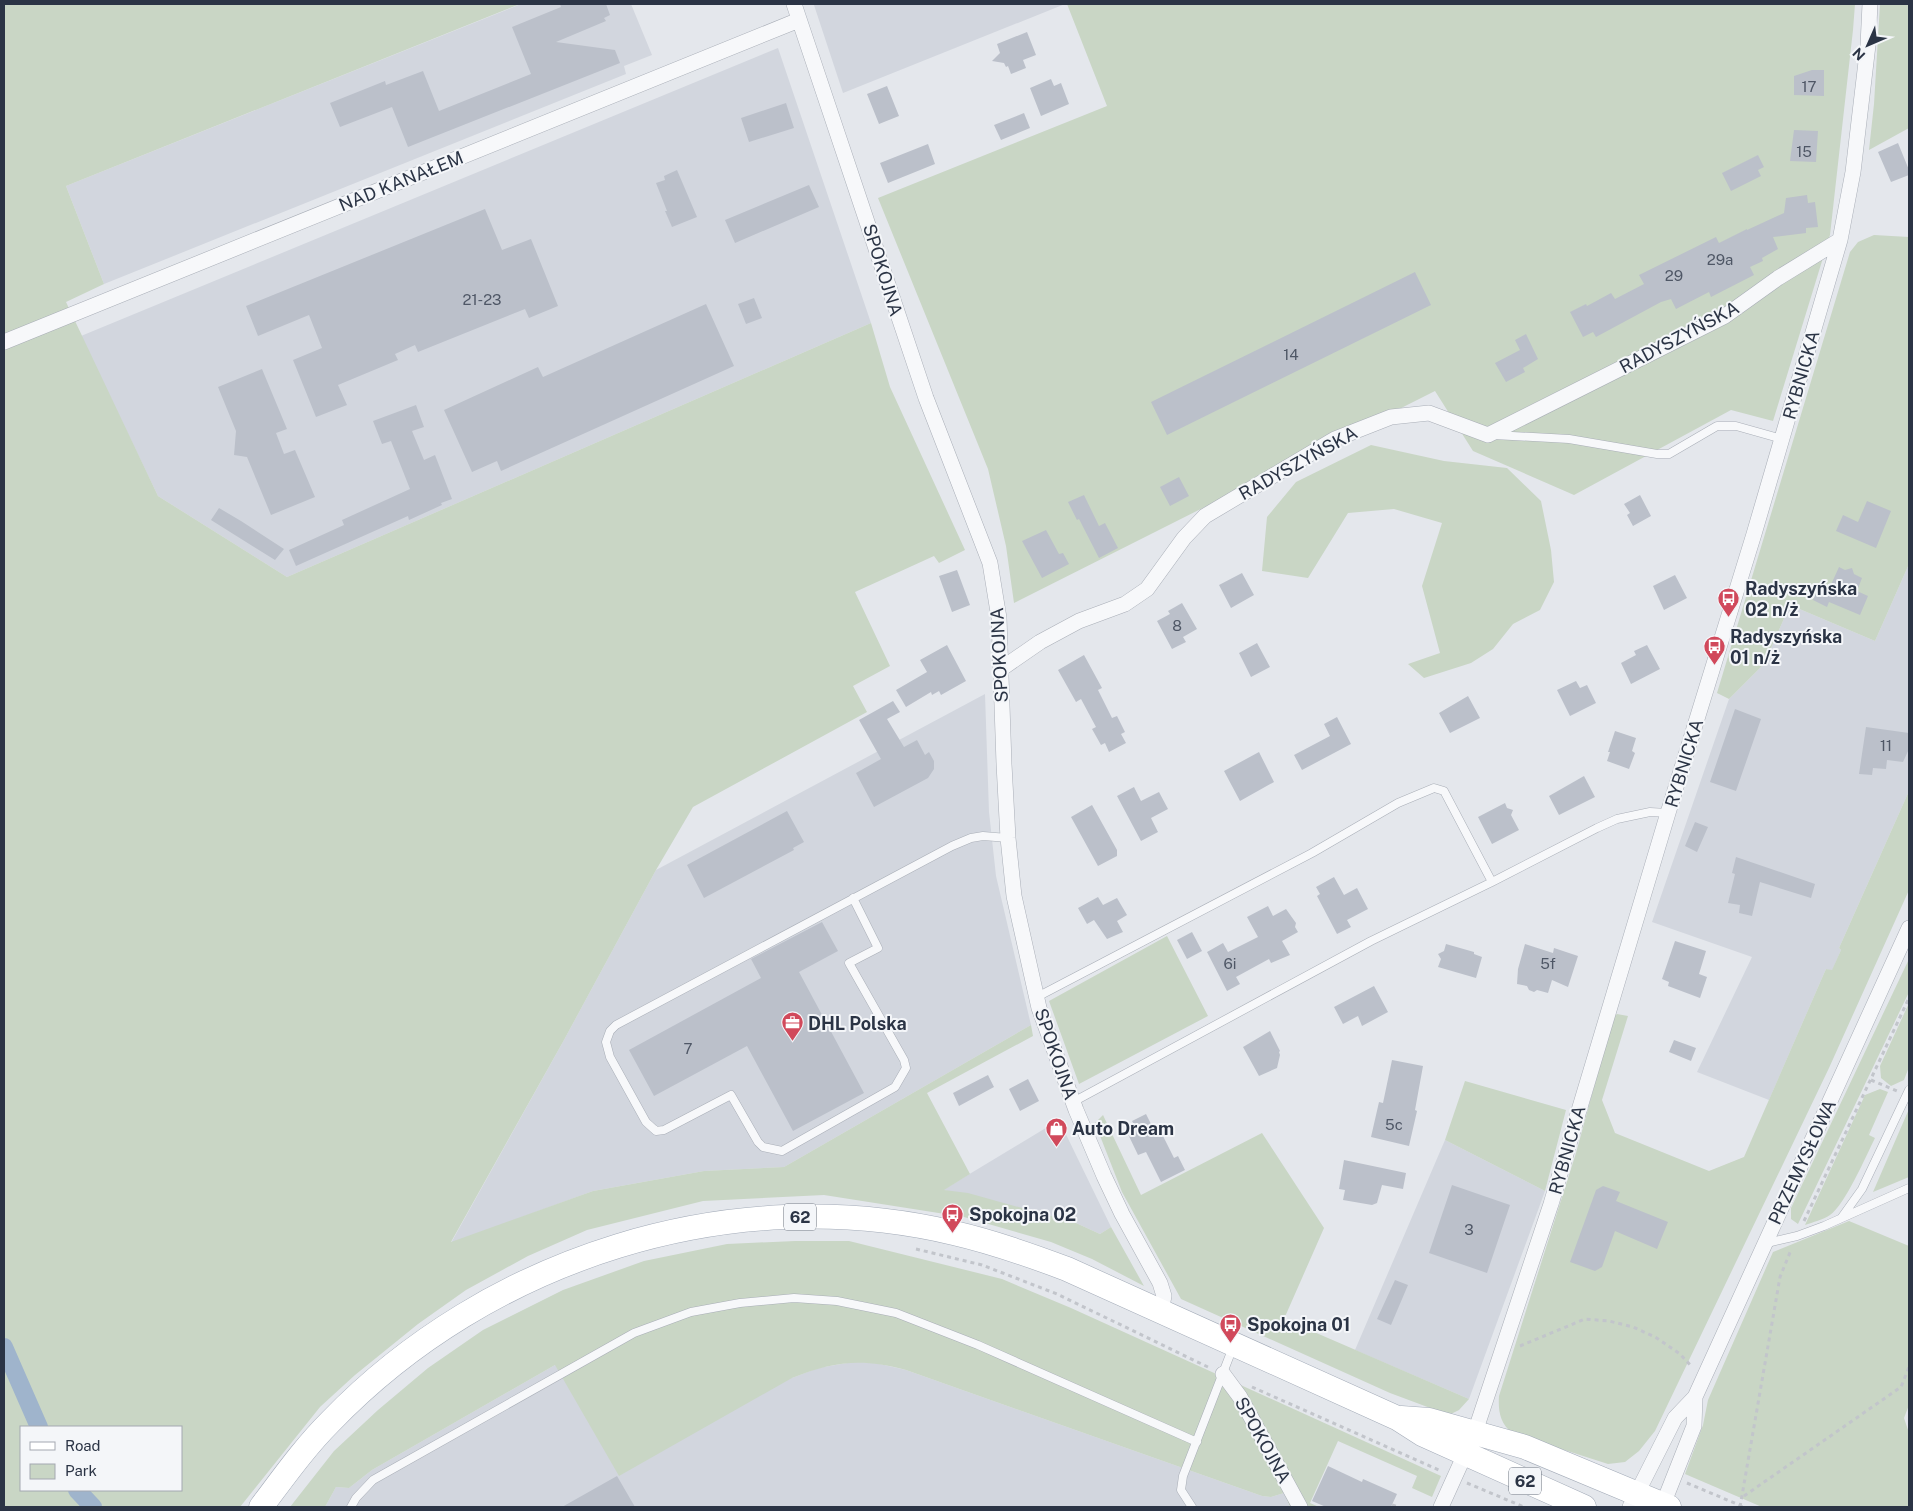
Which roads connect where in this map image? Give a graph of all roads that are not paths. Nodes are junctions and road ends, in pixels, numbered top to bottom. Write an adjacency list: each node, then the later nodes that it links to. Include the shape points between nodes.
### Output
1 (794, 4): 3 (street, SPOKOJNA)
2 (1870, 4): 4 (street, RYBNICKA, via 1853,172)
3 (799, 20): 5 (street, NAD KANAŁEM); 8 (street, SPOKOJNA, via 892,302 990,563 999,618)
4 (1840, 240): 6 (street, RADYSZYŃSKA, via 1724,316); 7 (street, RYBNICKA)
5 (4, 342)
6 (1488, 435): 7 (lane, via 1569,439 1657,454 1668,454 1717,426 1736,426); 8 (street, RADYSZYŃSKA, via 1430,413 1391,417 1335,439 1205,516 1184,538 1147,589 1125,604 1079,621 1040,642)
7 (1782, 439): 9 (street, RYBNICKA)
8 (1001, 669): 10 (street, SPOKOJNA)
9 (1668, 813): 11 (lane, via 1650,812 1617,819); 25 (street, RYBNICKA, via 1551,1204)
10 (1008, 838): 12 (lane, via 983,836 965,841); 14 (street, SPOKOJNA, via 1014,896)
11 (1492, 882): 14 (lane, via 1444,791 1434,788 1398,802 1312,852); 16 (lane, via 1371,941)
12 (853, 898): 12 (lane, via 610,1031 606,1042 610,1057 646,1122 656,1131 664,1130 731,1094 758,1142 763,1147 782,1151 895,1087 906,1068 904,1060 850,963 878,948)
13 (1909, 928): 19 (street, PRZEMYSŁOWA)
14 (1036, 997): 16 (street, SPOKOJNA)
15 (1908, 1093): 18 (lane, via 1862,1189)
16 (1073, 1102): 20 (street, SPOKOJNA, via 1114,1199 1160,1284 1164,1296)
17 (1909, 1188): 18 (lane)
18 (1841, 1219): 19 (lane)
19 (1765, 1244): 23 (street, PRZEMYSŁOWA)
20 (1161, 1311): 21 (main road, 62); 30 (main road, 62, via 1017,1250 953,1232 895,1222 774,1218 730,1222 649,1237 592,1254 525,1282 426,1339 331,1421)
21 (1234, 1345): 22 (lane); 24 (main road, 62)
22 (1223, 1374): 26 (lane); 33 (street, SPOKOJNA, via 1240,1397)
23 (1695, 1397): 28 (street, PRZEMYSŁOWA, via 1675,1418); 29 (street, PRZEMYSŁOWA, via 1694,1426)
24 (1397, 1418): 25 (main road, 62, via 1429,1420); 27 (main road, 62)
25 (1475, 1432): 27 (street, RYBNICKA); 28 (main road, 62, via 1525,1447)
26 (1197, 1442): 31 (lane, via 978,1345 896,1313 837,1301 794,1298 740,1302 691,1312 634,1333 373,1480); 32 (lane, via 1183,1476 1181,1490)
27 (1465, 1454): 34 (street, RYBNICKA); 35 (main road, 62)
28 (1633, 1500): 29 (main road, 62)
29 (1665, 1506)
30 (261, 1507)
31 (351, 1507)
32 (1192, 1507)
33 (1300, 1507)
34 (1441, 1507)
35 (1584, 1507)

